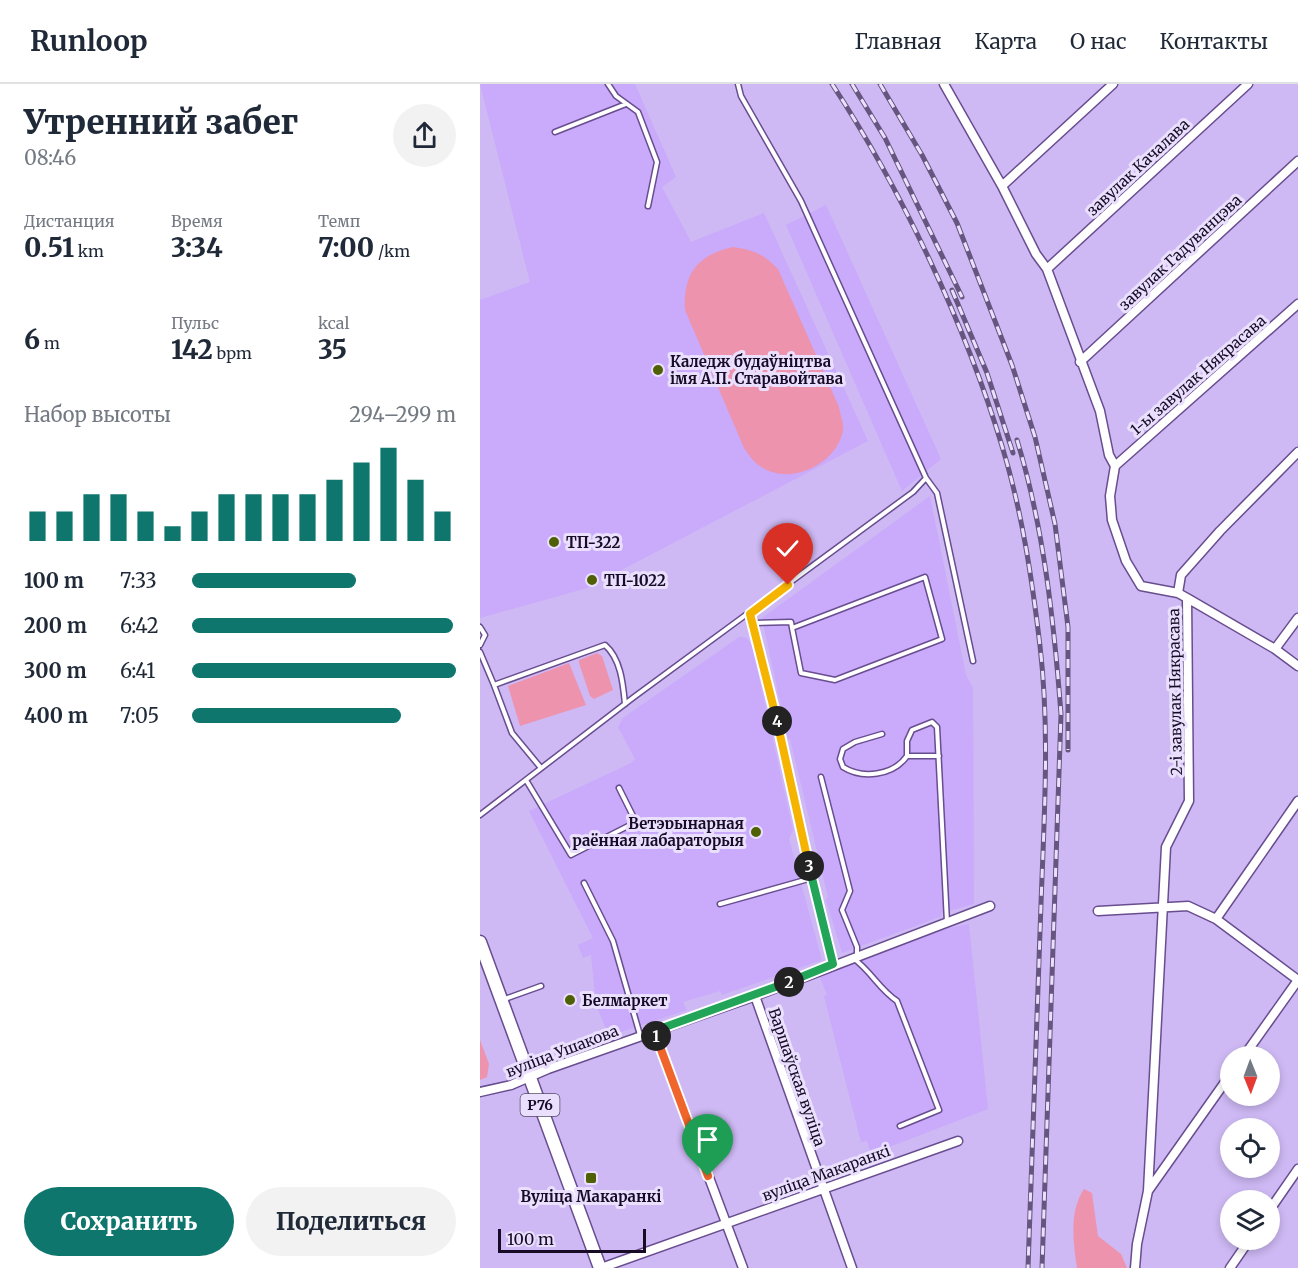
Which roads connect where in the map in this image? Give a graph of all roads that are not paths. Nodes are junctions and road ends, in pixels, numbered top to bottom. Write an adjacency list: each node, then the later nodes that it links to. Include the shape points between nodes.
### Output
1 (608, 84): 6 (lane)
2 (738, 84): 16 (lane, via 741,96 801,201)
3 (1113, 84): 9 (street)
4 (1248, 84): 11 (street, завулак Качалава)
5 (948, 86): 9 (street)
6 (627, 104): 7 (lane); 10 (lane, via 638,111 657,162)
7 (555, 132)
8 (1298, 161): 13 (street, завулак Гадуванцэва)
9 (1002, 186): 11 (street)
10 (648, 206)
11 (1047, 269): 13 (street)
12 (1298, 304): 15 (street, 1-ы завулак Някрасава)
13 (1080, 362): 15 (street, via 1100,411)
14 (1298, 452): 17 (street, 2-і завулак Някрасава, via 1182,575)
15 (1115, 466): 17 (street, via 1110,496 1112,520 1126,561 1141,586)
16 (926, 478): 19 (lane, via 913,492); 27 (lane, via 937,493)
17 (1178, 593): 18 (street, 2-і завулак Някрасава)
18 (1187, 598): 25 (street); 44 (street, 2-і завулак Някрасава, via 1189,801 1166,847)
19 (750, 614): 21 (lane); 30 (lane)
20 (1298, 618): 25 (street)
21 (752, 623): 23 (lane, via 791,622); 40 (lane)
22 (480, 627): 24 (lane, via 485,635)
23 (792, 628): 23 (lane, via 801,673 835,680 942,639 925,577)
24 (480, 645)
25 (1275, 649): 28 (street)
26 (480, 652): 29 (lane)
27 (974, 661)
28 (1298, 666)
29 (494, 685): 30 (lane, via 605,645 612,650 622,676); 34 (lane, via 512,733)
30 (625, 704): 34 (lane)
31 (882, 734): 32 (lane, via 843,749 843,767 853,774 871,774 896,767)
32 (907, 756): 33 (lane); 33 (lane, via 912,730 932,722 937,727)
33 (939, 756): 47 (lane)
34 (541, 768): 36 (lane)
35 (821, 777): 49 (lane, via 850,891 842,910 857,947)
36 (526, 780): 37 (lane, via 571,855 636,822); 39 (lane)
37 (620, 788)
38 (1298, 801): 46 (street)
39 (480, 815)
40 (812, 878): 42 (lane); 50 (lane)
41 (584, 883): 56 (lane, via 613,941)
42 (720, 904)
43 (990, 906): 47 (street, вуліца Ушакова)
44 (1162, 907): 45 (street); 46 (street, via 1188,906); 65 (street, 2-і завулак Някрасава)
45 (1098, 911)
46 (1216, 919): 51 (street)
47 (947, 922): 49 (street, вуліца Ушакова)
48 (480, 942): 54 (main road, Р76)
49 (855, 957): 50 (street, вуліца Ушакова); 61 (lane, via 883,992 897,1002 939,1110)
50 (833, 964): 53 (street, вуліца Ушакова)
51 (1298, 980): 57 (street)
52 (541, 986): 54 (lane)
53 (755, 996): 55 (street, вуліца Ушакова); 64 (street, Варшаўская вуліца)
54 (502, 1000): 58 (main road, Р76)
55 (654, 1031): 56 (street, вуліца Ушакова); 67 (street)
56 (641, 1036): 58 (street, вуліца Ушакова)
57 (1251, 1046)
58 (531, 1078): 60 (street, вуліца Ушакова); 69 (main road, Р76)
59 (1220, 1090): 65 (street)
60 (480, 1092)
61 (900, 1126)
62 (958, 1141): 64 (street, вуліца Макаранкі)
63 (1298, 1169): 66 (street)
64 (822, 1189): 67 (street, вуліца Макаранкі); 71 (street, Варшаўская вуліца)
65 (1148, 1191): 72 (street)
66 (1280, 1195)
67 (726, 1223): 69 (street, вуліца Макаранкі); 70 (street)
68 (1242, 1250): 73 (street)
69 (600, 1268)
70 (742, 1268)
71 (852, 1268)
72 (1136, 1268)
73 (1230, 1268)

